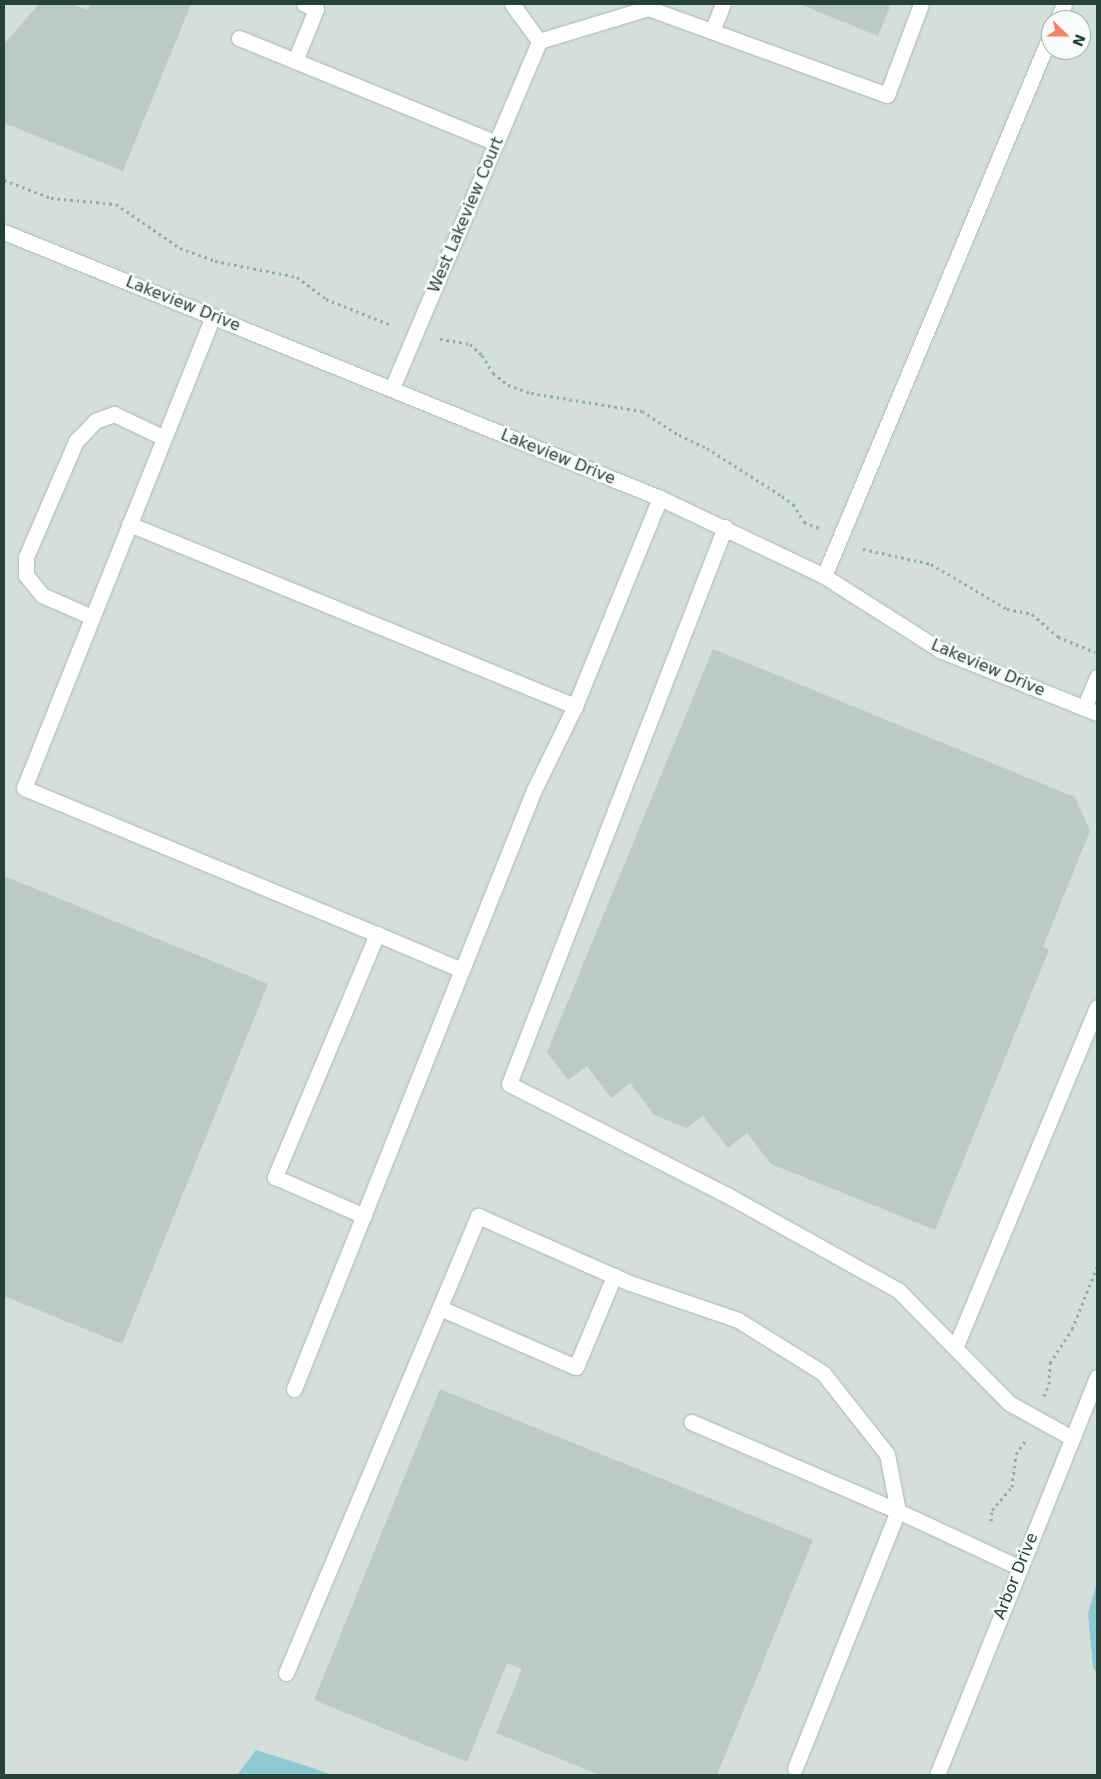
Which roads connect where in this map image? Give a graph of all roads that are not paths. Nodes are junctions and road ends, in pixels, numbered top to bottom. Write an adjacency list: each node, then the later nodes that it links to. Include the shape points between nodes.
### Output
1 (304, 4): 9 (street, via 316,9)
2 (512, 4): 7 (street)
3 (723, 4): 5 (street)
4 (921, 4): 5 (street, via 887,95)
5 (712, 31): 7 (street, via 648,8)
6 (238, 38): 9 (street)
7 (539, 42): 10 (street, West Lakeview Court)
8 (1041, 58): 18 (street)
9 (295, 61): 10 (street)
10 (496, 143): 13 (street, West Lakeview Court)
11 (4, 232): 12 (street, Lakeview Drive)
12 (213, 316): 13 (street, Lakeview Drive); 14 (street)
13 (392, 388): 15 (street, Lakeview Drive)
14 (164, 438): 16 (street); 19 (street, via 114,414 95,421 76,441 26,557 26,575 42,595)
15 (660, 498): 17 (street, Lakeview Drive); 21 (street)
16 (129, 524): 19 (street); 21 (street)
17 (725, 527): 18 (street, Lakeview Drive); 29 (street, via 509,1084 727,1195 898,1290)
18 (824, 576): 22 (street, Lakeview Drive, via 940,650)
19 (92, 617): 23 (street, via 24,788)
20 (1097, 677): 22 (street)
21 (575, 706): 24 (street, via 534,790)
22 (1091, 710)
23 (377, 934): 24 (street); 26 (street, via 275,1177)
24 (462, 970): 26 (street)
25 (1097, 1007): 29 (street)
26 (364, 1216): 31 (street)
27 (614, 1276): 28 (street, via 576,1367); 28 (street, via 478,1216); 34 (street, via 738,1320 823,1373 887,1454)
28 (440, 1308): 36 (street)
29 (954, 1348): 33 (street, via 1008,1403)
30 (1097, 1377): 33 (street, Arbor Drive)
31 (294, 1389)
32 (691, 1422): 34 (street)
33 (1072, 1438): 35 (street, Arbor Drive)
34 (898, 1511): 35 (street); 37 (street)
35 (1020, 1568): 38 (street, Arbor Drive)
36 (286, 1673)
37 (795, 1768)
38 (937, 1775)

